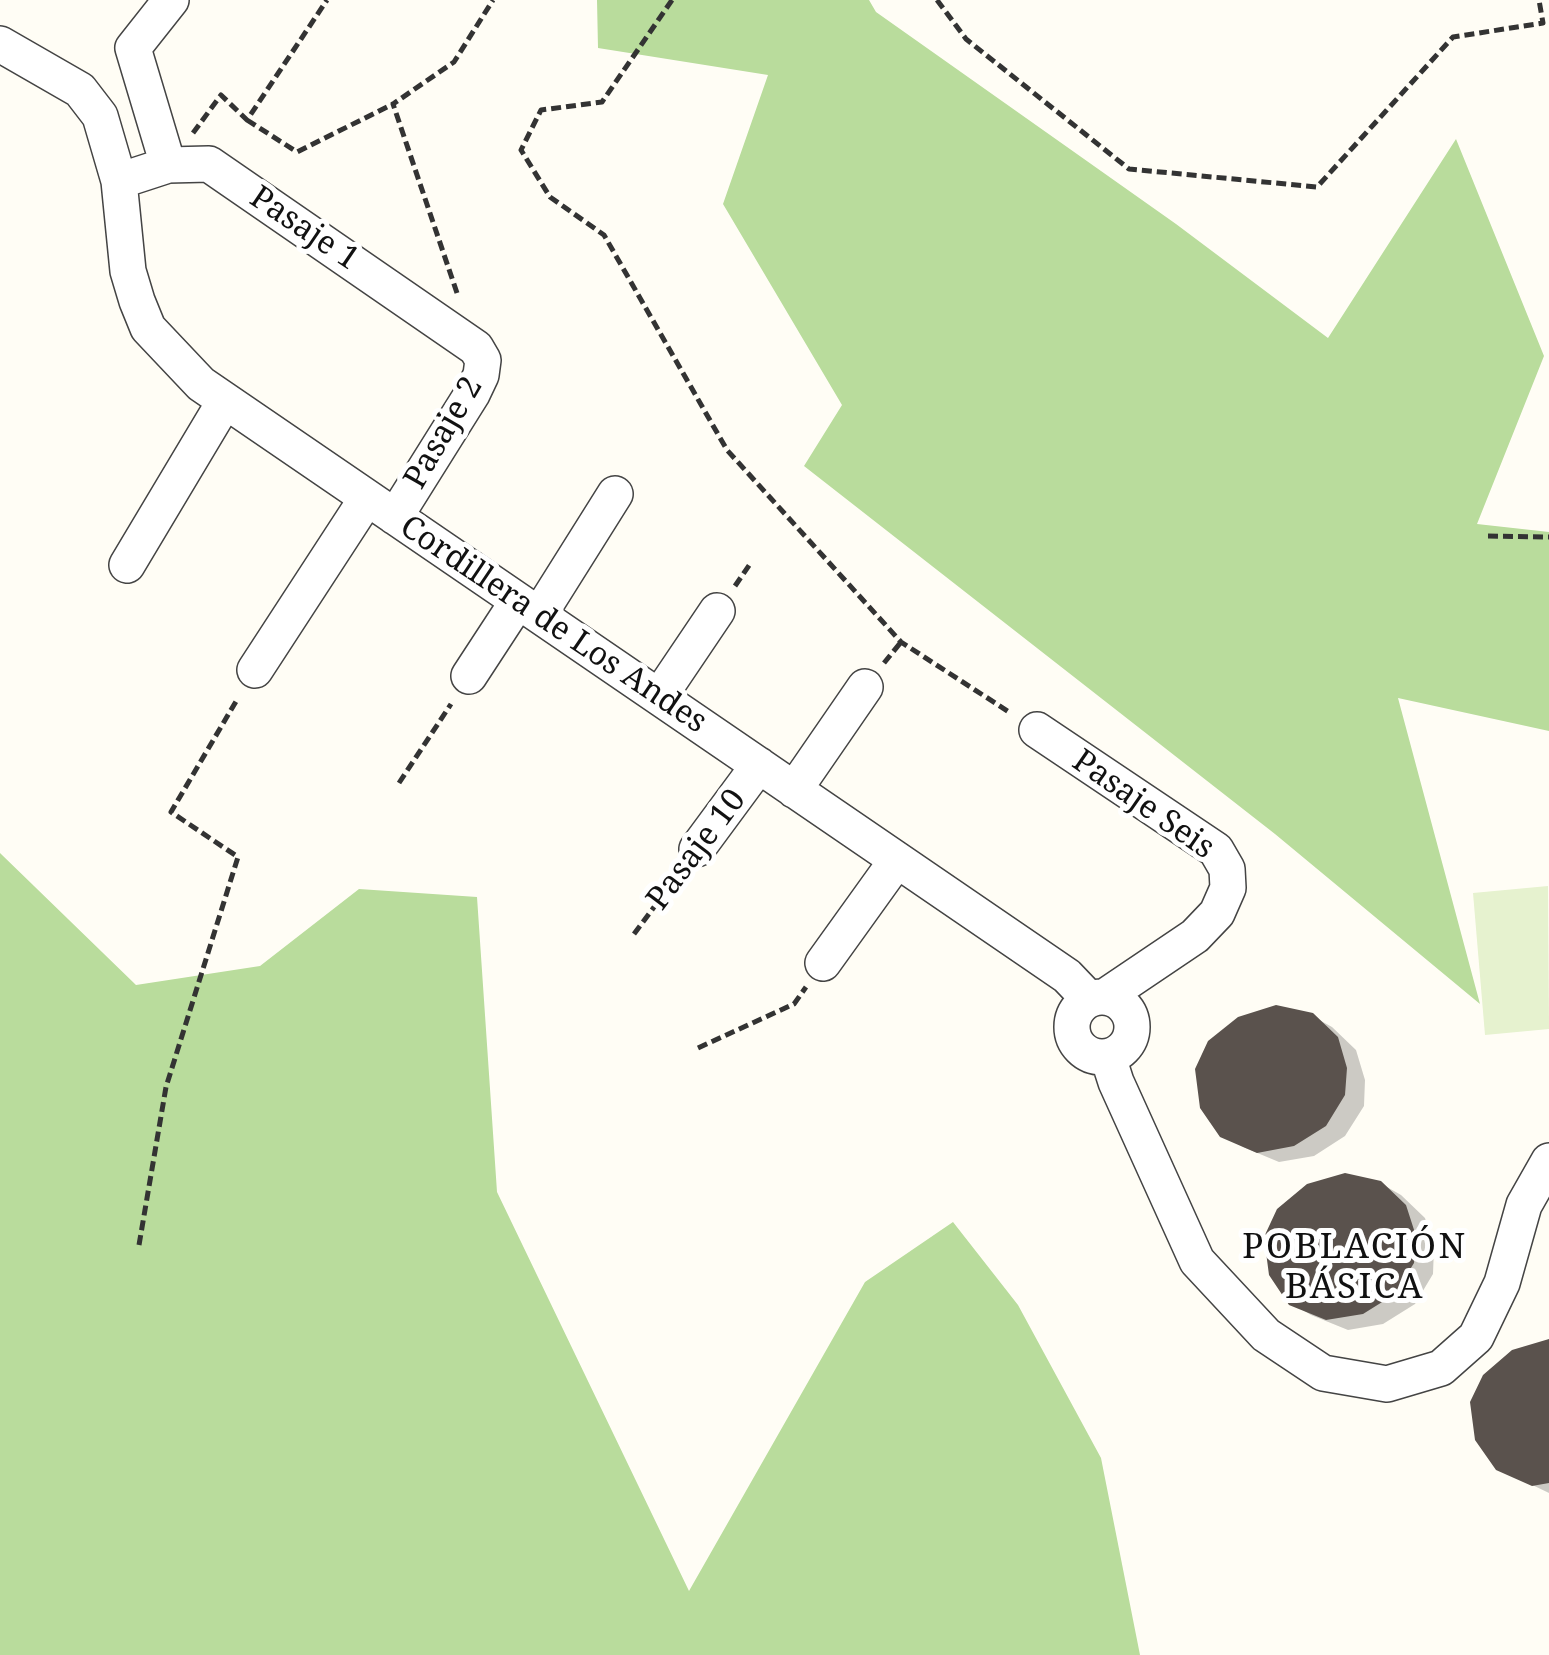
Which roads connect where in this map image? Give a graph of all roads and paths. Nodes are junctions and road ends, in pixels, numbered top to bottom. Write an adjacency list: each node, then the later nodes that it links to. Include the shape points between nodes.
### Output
1 (171, 0): 10 (street, via 133,48)
2 (327, 0): 9 (path)
3 (492, 0): 8 (path, via 454,62)
4 (672, 0): 26 (path, Pasaje Seis, via 602,102 541,110 521,150 550,197 604,236 726,450 901,642)
5 (937, 0): 6 (path, via 966,38 1129,169 1318,186 1453,38 1543,23)
6 (1540, 0)
7 (0, 44): 11 (street, Cordillera de Los Andes, via 80,90 100,116)
8 (393, 104): 9 (path, via 297,152); 12 (path)
9 (247, 120): 10 (path, via 221,95)
10 (168, 165): 11 (street, Pasaje 1); 13 (street, Pasaje 1, via 208,164)
11 (119, 181): 14 (street, Cordillera de Los Andes, via 128,271 148,328)
12 (459, 298)
13 (476, 348): 16 (street, Pasaje 2, via 482,374 472,394)
14 (225, 401): 16 (street, Cordillera de Los Andes); 19 (street)
15 (616, 494): 20 (street)
16 (381, 508): 20 (street, Cordillera de Los Andes); 22 (street, Pasaje 2)
17 (1488, 536): 18 (path)
18 (1549, 537)
19 (127, 565)
20 (528, 608): 23 (street); 25 (street, Cordillera de Los Andes)
21 (717, 611): 25 (street)
22 (255, 670): 37 (path, via 171,812 238,857 166,1087)
23 (469, 676): 28 (path)
24 (864, 687): 29 (street)
25 (659, 697): 27 (street, Cordillera de Los Andes)
26 (1037, 730): 34 (street, Pasaje Seis, via 1216,850 1227,869 1228,888 1217,912 1195,936)
27 (759, 766): 29 (street, Cordillera de Los Andes); 30 (street, Pasaje 10)
28 (399, 783)
29 (794, 790): 31 (street, Cordillera de Los Andes)
30 (697, 850): 32 (path, Pasaje 10)
31 (897, 860): 33 (street); 34 (street, Cordillera de Los Andes)
32 (634, 934)
33 (824, 964): 35 (path, via 794,1004)
34 (1098, 998): 36 (street, Cordillera de Los Andes, via 1121,1004 1131,1017 1132,1034 1108,1056 1197,1261 1266,1336 1324,1373 1387,1384 1442,1368 1476,1337 1502,1283 1524,1204)
35 (698, 1048)
36 (1549, 1161)
37 (139, 1245)

